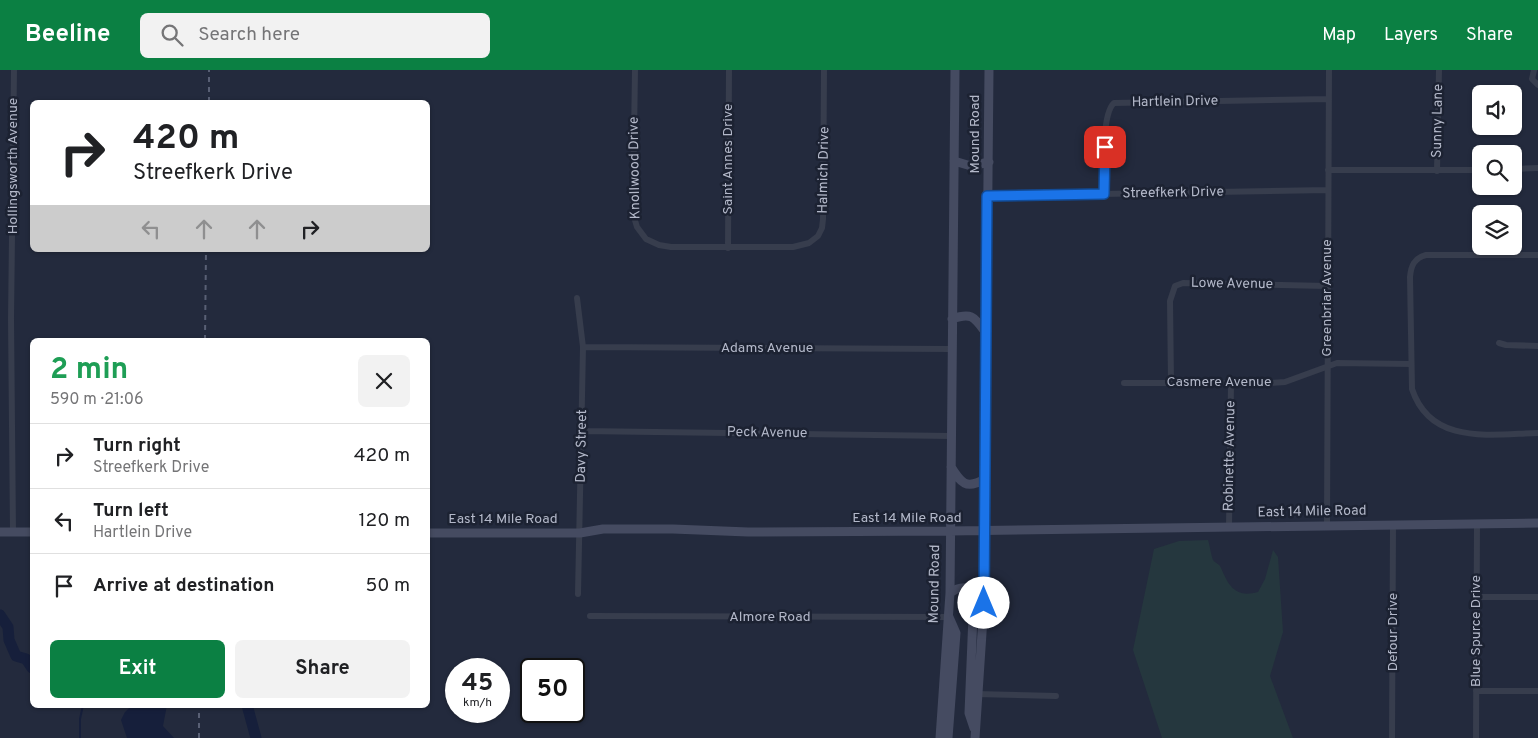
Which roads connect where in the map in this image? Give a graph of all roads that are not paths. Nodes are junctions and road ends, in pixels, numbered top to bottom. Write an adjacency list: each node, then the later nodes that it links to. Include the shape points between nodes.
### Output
1 (14, 70): 50 (street, Hollingsworth Avenue)
2 (635, 70): 22 (street, Knollwood Drive, via 633,202 637,227 646,239 659,245)
3 (729, 70): 22 (street, Saint Annes Drive)
4 (824, 70): 22 (street, Halmich Drive, via 822,228 814,240 802,246)
5 (955, 70): 12 (main road, Mound Road)
6 (989, 70): 13 (main road, Mound Road)
7 (1329, 70): 11 (street, Greenbriar Avenue)
8 (1439, 70): 18 (street, Sunny Lane)
9 (1534, 70): 10 (street, via 1532,79)
10 (1538, 85)
11 (1328, 99): 16 (street, Greenbriar Avenue); 20 (street, Hartlein Drive, via 1114,103 1109,108 1106,121)
12 (954, 161): 13 (main road, via 971,166); 26 (main road, Mound Road)
13 (989, 162): 21 (main road, Mound Road)
14 (1538, 168): 15 (street)
15 (1522, 169)
16 (1328, 170): 18 (street); 19 (street, Greenbriar Avenue)
17 (1472, 170): 18 (street)
18 (1437, 171)
19 (1328, 190): 20 (street, Streefkerk Drive); 24 (street, Greenbriar Avenue)
20 (1104, 194): 21 (street, Streefkerk Drive)
21 (987, 196): 27 (main road, Mound Road)
22 (728, 248)
23 (1538, 255): 32 (street, via 1432,254 1421,256 1412,263)
24 (1327, 286): 33 (street, Greenbriar Avenue); 34 (street, Lowe Avenue, via 1183,283 1175,286 1170,301)
25 (577, 298): 30 (street, Davy Street)
26 (952, 319): 27 (main road, via 972,317); 31 (main road, Mound Road)
27 (986, 333): 41 (main road, Mound Road)
28 (1499, 343): 29 (street)
29 (1538, 346)
30 (584, 347): 31 (street, Adams Avenue); 37 (street, Davy Street)
31 (951, 349): 39 (main road, Mound Road)
32 (1411, 364): 33 (street, Casmere Avenue, via 1337,363); 38 (street, via 1416,400 1443,427 1468,434)
33 (1327, 367): 36 (street, Casmere Avenue, via 1285,382); 45 (street, Greenbriar Avenue)
34 (1171, 382): 35 (street, Casmere Avenue); 36 (street, Casmere Avenue)
35 (1124, 383)
36 (1231, 384): 46 (street, Robinette Avenue)
37 (583, 430): 39 (street, Peck Avenue); 53 (street, Davy Street)
38 (1538, 432)
39 (951, 436): 40 (main road, Mound Road)
40 (951, 467): 41 (main road, via 959,480 968,484); 47 (main road, Mound Road)
41 (985, 479): 48 (main road, Mound Road)
42 (1538, 523): 43 (main road, East 14 Mile Road)
43 (1477, 524): 44 (main road, East 14 Mile Road); 56 (street, Blue Spurce Drive)
44 (1393, 525): 45 (main road, East 14 Mile Road); 67 (street, Defour Drive)
45 (1327, 526): 46 (main road, East 14 Mile Road)
46 (1229, 527): 48 (main road, East 14 Mile Road)
47 (950, 531): 48 (main road, East 14 Mile Road); 53 (main road, East 14 Mile Road, via 603,529); 55 (main road, Mound Road)
48 (984, 531): 62 (main road, Mound Road, via 984,603)
49 (0, 532): 50 (main road)
50 (13, 532): 51 (main road)
51 (30, 532)
52 (430, 533): 53 (main road, East 14 Mile Road)
53 (580, 533): 54 (street, Davy Street)
54 (578, 594)
55 (950, 594): 59 (main road, Mound Road); 62 (main road, via 957,588 974,591)
56 (1476, 597): 57 (street); 60 (street, Blue Spurce Drive)
57 (1538, 597)
58 (590, 616): 59 (street, Almore Road)
59 (949, 617): 65 (main road, Mound Road); 66 (main road, via 956,633)
60 (1476, 691): 61 (street); 68 (street, Blue Spurce Drive)
61 (1538, 691)
62 (974, 694): 63 (street); 64 (main road, Mound Road)
63 (1056, 696)
64 (975, 735)
65 (940, 738)
66 (948, 738)
67 (1392, 738)
68 (1476, 738)

